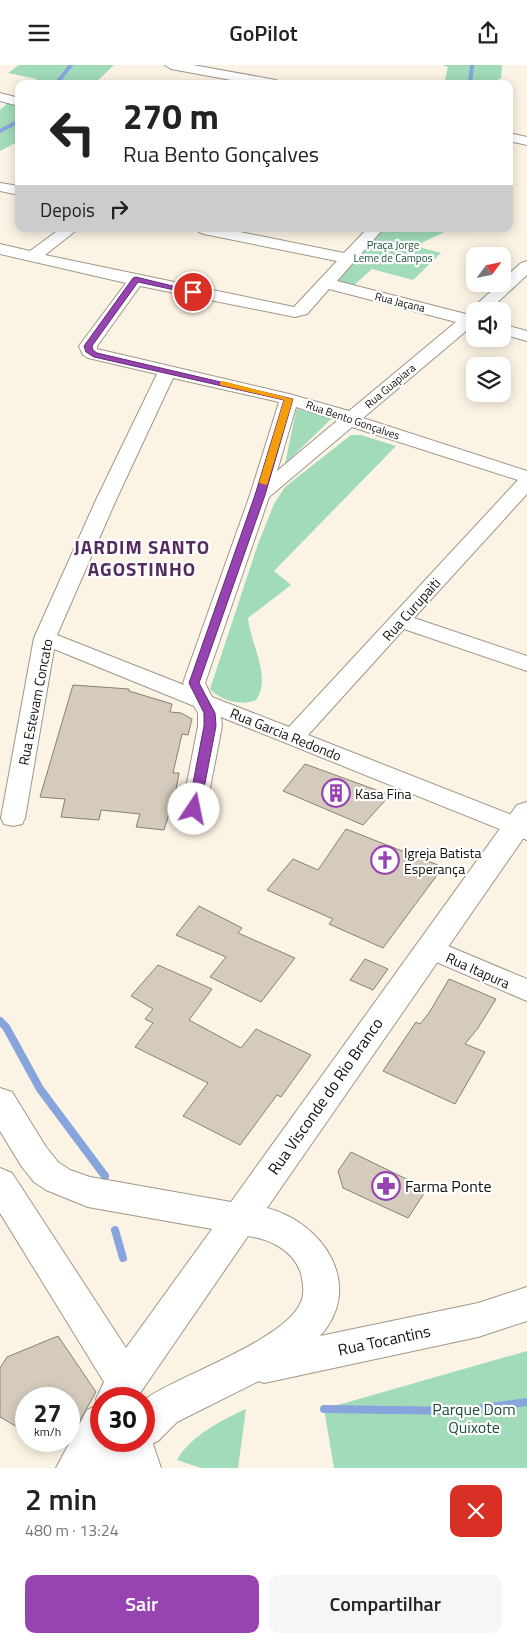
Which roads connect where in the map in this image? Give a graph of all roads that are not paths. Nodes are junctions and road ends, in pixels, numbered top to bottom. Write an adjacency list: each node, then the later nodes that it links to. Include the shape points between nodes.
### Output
1 (171, 65): 2 (street)
2 (193, 67): 3 (street)
3 (249, 80)
4 (0, 97): 5 (street)
5 (15, 101)
6 (527, 128): 7 (street)
7 (517, 139)
8 (0, 187): 9 (street)
9 (15, 190)
10 (66, 232): 14 (street)
11 (218, 232): 15 (street)
12 (372, 232): 15 (street)
13 (0, 249): 14 (street)
14 (33, 256): 17 (street)
15 (348, 259): 18 (street)
16 (527, 266): 19 (street, Rua Guapiara)
17 (136, 280): 18 (street, via 296,312); 24 (street, Rua Bento Gonçalves, via 88,346 89,351)
18 (326, 283): 20 (street, Rua Jaçana)
19 (490, 302)
20 (466, 315)
21 (466, 324): 26 (street, Rua Guapiara)
22 (511, 332): 23 (street)
23 (527, 336)
24 (167, 371): 25 (street, Rua Bento Gonçalves); 31 (street, Rua Estevam Concato)
25 (289, 399): 26 (street, Rua Bento Gonçalves, via 342,415); 29 (street)
26 (348, 421): 27 (street, Rua Bento Gonçalves); 29 (street, Rua Guapiara)
27 (527, 477)
28 (527, 482): 30 (street, Rua Curupaiti)
29 (260, 495): 33 (street, via 194,683)
30 (401, 621): 32 (street); 34 (street, Rua Curupaiti)
31 (45, 638): 33 (street, Rua Garcia Redondo); 36 (street, Rua Estevam Concato)
32 (527, 664)
33 (202, 700): 34 (street, Rua Garcia Redondo); 35 (street, via 209,713 210,726)
34 (294, 736): 37 (street, Rua Garcia Redondo)
35 (194, 809)
36 (13, 818)
37 (523, 823): 38 (main road, Rua Visconde do Rio Branco)
38 (429, 948): 39 (street, Rua Itapura); 42 (main road, Rua Visconde do Rio Branco)
39 (527, 991)
40 (0, 1102): 42 (main road, via 34,1157 46,1172 58,1180 88,1192)
41 (0, 1183): 45 (main road)
42 (239, 1218): 44 (main road, via 288,1231 313,1259 321,1276 322,1289 319,1306 298,1335); 46 (main road, Rua Visconde do Rio Branco)
43 (527, 1304): 44 (main road, Rua Tocantins, via 478,1320)
44 (240, 1371): 47 (main road)
45 (118, 1387)
46 (122, 1387)
47 (155, 1417)
48 (90, 1443): 51 (main road)
49 (125, 1452): 52 (main road)
50 (139, 1452): 53 (street)
51 (76, 1468)
52 (116, 1468)
53 (144, 1468)

